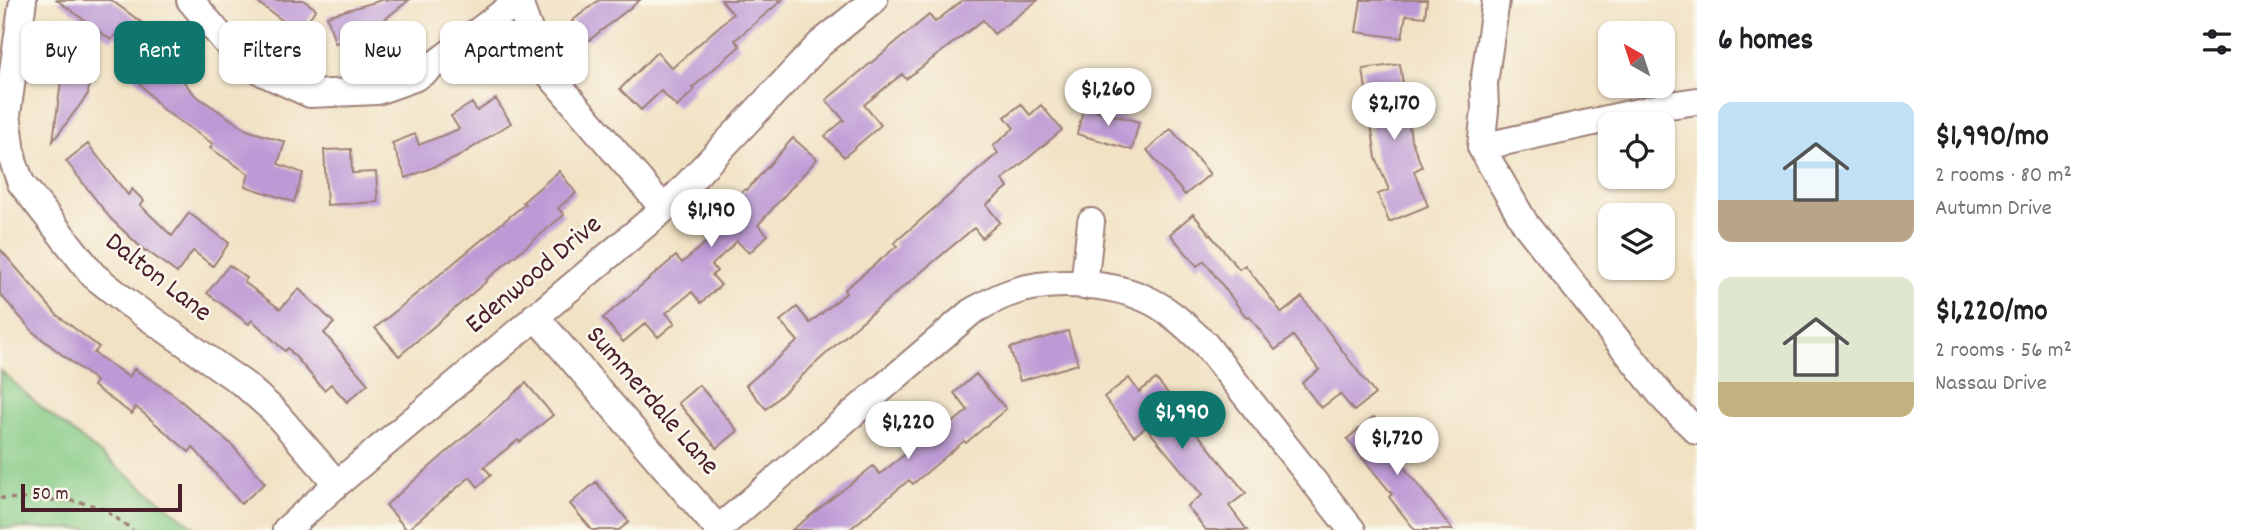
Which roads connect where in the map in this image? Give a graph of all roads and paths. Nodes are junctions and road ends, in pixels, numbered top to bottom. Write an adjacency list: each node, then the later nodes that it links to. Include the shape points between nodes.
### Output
1 (23, 0): 13 (street, Dalton Lane, via 7,114 21,183 93,275 245,384)
2 (190, 0): 3 (street, via 241,57 310,94 377,91 414,78)
3 (518, 0): 8 (street, via 550,75)
4 (874, 0): 8 (street, Edenwood Drive, via 820,44)
5 (1496, 0): 7 (street, via 1484,83)
6 (1697, 101): 7 (street)
7 (1481, 147): 12 (street, via 1525,225 1666,401)
8 (664, 209): 11 (street, Edenwood Drive)
9 (1091, 222): 10 (street)
10 (1091, 287): 15 (street, via 1057,283 1019,290 971,312); 18 (street, via 1144,298 1190,330)
11 (536, 316): 13 (street, Edenwood Drive); 15 (street, Summerdale Lane)
12 (1697, 431)
13 (337, 484): 17 (street, Edenwood Drive)
14 (0, 498): 16 (path, via 76,501 102,508)
15 (718, 529)
16 (133, 530)
17 (286, 530)
18 (1352, 530)

